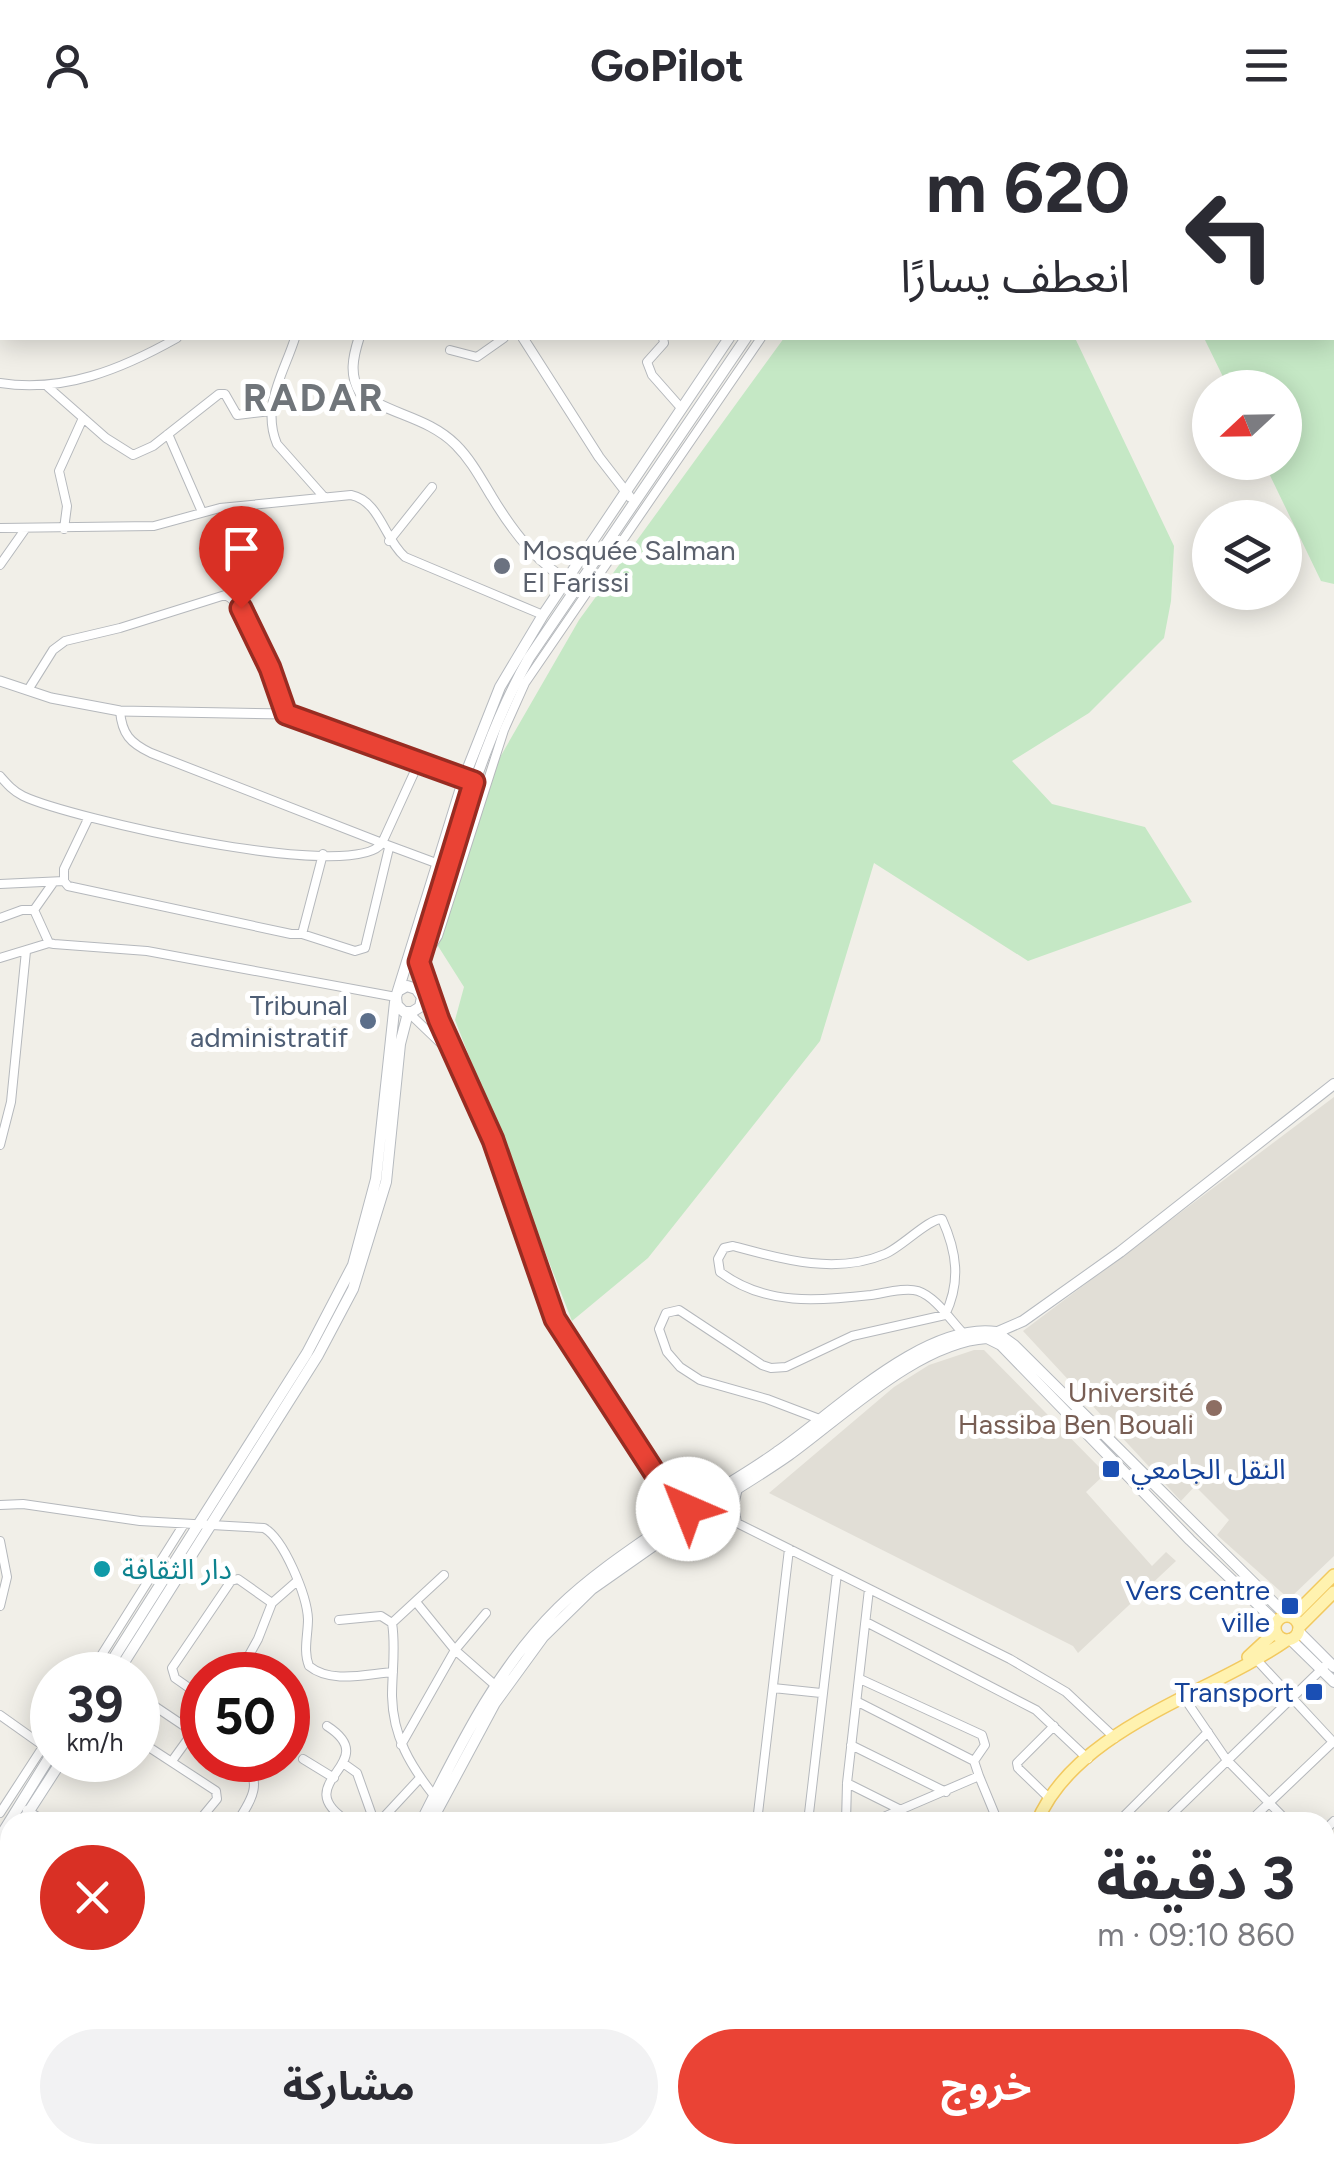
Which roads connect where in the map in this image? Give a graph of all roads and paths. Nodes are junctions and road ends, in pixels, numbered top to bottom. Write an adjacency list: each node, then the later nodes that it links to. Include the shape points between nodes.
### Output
1 (173, 340): 12 (street, via 77,382)
2 (294, 340): 14 (street)
3 (358, 340): 26 (street, via 353,362 360,393 448,437 524,545)
4 (501, 340): 10 (street, via 477,357)
5 (524, 340): 19 (street)
6 (663, 340): 13 (street, via 647,362 649,371)
7 (729, 340): 13 (main road)
8 (745, 340): 19 (main road)
9 (758, 340): 19 (street)
10 (450, 350)
11 (0, 384): 12 (street)
12 (48, 387): 15 (street)
13 (682, 409): 19 (main road)
14 (272, 410): 16 (street, via 238,415 219,394); 18 (street, via 275,442)
15 (83, 418): 16 (street, via 132,455); 23 (street, via 59,472)
16 (168, 434): 20 (street)
17 (432, 488): 24 (street)
18 (324, 497): 20 (street); 24 (street, via 363,498)
19 (634, 501): 26 (main road); 48 (street, via 525,684 438,936)
20 (202, 512): 23 (street, via 154,526)
21 (0, 528): 22 (street)
22 (26, 528): 23 (street); 25 (street)
23 (64, 529)
24 (389, 540): 27 (street, via 428,570)
25 (0, 565)
26 (572, 583): 27 (main road); 34 (main road)
27 (544, 615): 34 (main road, via 500,688)
28 (0, 681): 29 (street)
29 (28, 690): 30 (street); 31 (street, via 65,641 225,595 247,619)
30 (120, 711): 31 (street); 38 (street, via 130,741 150,753)
31 (286, 714): 32 (street)
32 (419, 762): 34 (street); 38 (street)
33 (0, 776): 35 (street)
34 (469, 780): 40 (main road); 48 (main road)
35 (13, 791): 36 (street); 37 (street)
36 (0, 794)
37 (88, 818): 39 (street, via 238,849); 41 (street)
38 (386, 846): 39 (street, via 364,855); 40 (street); 46 (street, via 365,948 355,951)
39 (322, 854): 46 (street)
40 (436, 864): 53 (main road)
41 (64, 881): 42 (street); 46 (street, via 78,890)
42 (53, 883): 43 (street); 44 (street)
43 (0, 884)
44 (34, 910): 45 (street); 47 (street)
45 (0, 918)
46 (302, 934)
47 (49, 942): 49 (street); 53 (street, via 146,951)
48 (421, 949): 51 (main road)
49 (26, 951): 50 (street); 58 (street, via 12,1102)
50 (0, 958)
51 (419, 962): 52 (main road); 55 (main road)
52 (420, 994): 53 (main road, via 406,986); 54 (main road, via 420,1006); 55 (street)
53 (396, 996): 54 (main road, via 398,1008); 59 (main road, via 376,1179)
54 (408, 1012): 56 (street); 59 (main road, via 386,1182)
55 (439, 1020): 56 (street)
56 (458, 1060): 67 (street, via 555,1319 658,1478)
57 (1334, 1084): 61 (main road, via 1089,1274 1023,1321)
58 (1, 1140)
59 (348, 1289): 70 (main road); 71 (main road, via 318,1355)
60 (944, 1315): 60 (street, via 915,1290 834,1299 768,1296 728,1278 718,1259 733,1246 798,1263 864,1261 898,1248 939,1218 957,1267 954,1298); 62 (street); 63 (street, via 852,1336 778,1368 762,1365 679,1310 663,1316 659,1329 668,1352 692,1376)
61 (991, 1335): 62 (main road); 88 (main road, via 1190,1540)
62 (966, 1338): 63 (main road, via 920,1351)
63 (826, 1422): 64 (main road)
64 (777, 1458): 65 (main road); 67 (main road)
65 (738, 1488): 67 (main road); 68 (street)
66 (0, 1505): 69 (street)
67 (696, 1508): 68 (street); 78 (main road)
68 (737, 1522): 73 (street)
69 (184, 1524): 70 (street); 90 (street)
70 (198, 1524): 71 (street); 91 (main road)
71 (212, 1524): 77 (street, via 274,1533); 92 (main road)
72 (0, 1541): 83 (street, via 7,1578)
73 (789, 1549): 74 (street); 104 (street)
74 (837, 1572): 79 (street); 105 (street)
75 (1334, 1574): 88 (main road)
76 (444, 1575): 81 (street)
77 (296, 1582): 82 (street); 99 (street, via 308,1614 306,1662 312,1670 332,1677)
78 (589, 1586): 103 (main road, via 537,1631); 136 (main road, via 510,1680)
79 (869, 1589): 86 (street); 114 (street, via 1054,1685)
80 (1334, 1592): 88 (main road)
81 (416, 1602): 87 (street); 89 (street)
82 (272, 1603): 93 (street, via 238,1579 231,1581); 94 (street)
83 (0, 1606)
84 (486, 1612): 89 (street)
85 (339, 1620): 87 (street, via 381,1616)
86 (866, 1622): 100 (street); 111 (street, via 1022,1702)
87 (392, 1623): 99 (street)
88 (1288, 1628): 96 (main road); 97 (main road); 98 (main road)
89 (455, 1650): 103 (street); 116 (street)
90 (103, 1652)
91 (117, 1652)
92 (131, 1652)
93 (183, 1652)
94 (250, 1652)
95 (180, 1656): 101 (street, via 172,1668)
96 (1255, 1658): 97 (main road); 107 (street)
97 (1238, 1667): 106 (main road)
98 (1328, 1667): 102 (main road); 107 (street)
99 (393, 1672): 116 (street)
100 (860, 1679): 108 (street); 123 (street, via 982,1736 985,1745)
101 (180, 1682)
102 (1334, 1682)
103 (496, 1686): 136 (main road)
104 (773, 1688): 105 (street); 151 (street)
105 (821, 1693): 152 (street)
106 (1183, 1696): 112 (street); 114 (main road)
107 (1293, 1698): 115 (street); 121 (street)
108 (858, 1702): 117 (street); 123 (street)
109 (0, 1715): 113 (street)
110 (328, 1726): 125 (street, via 344,1736)
111 (1054, 1726): 120 (street); 135 (street, via 1017,1766)
112 (1208, 1732): 121 (street); 157 (street)
113 (30, 1737)
114 (1115, 1738): 120 (main road)
115 (1333, 1742): 137 (street)
116 (401, 1745): 129 (street)
117 (852, 1745): 133 (street); 134 (street)
118 (180, 1750): 122 (street)
119 (160, 1754): 122 (street)
120 (1088, 1759): 135 (main road)
121 (1226, 1760): 137 (street); 158 (street)
122 (172, 1761): 144 (street, via 218,1796)
123 (974, 1761): 127 (street)
124 (310, 1763): 128 (street)
125 (344, 1763): 128 (street); 147 (street, via 358,1773)
126 (30, 1776): 140 (street)
127 (980, 1776): 134 (street); 155 (street)
128 (334, 1778): 146 (street, via 325,1792)
129 (420, 1778): 136 (street); 148 (street)
130 (36, 1782): 138 (main road)
131 (46, 1782): 138 (main road)
132 (255, 1782): 145 (street)
133 (847, 1783): 139 (street); 153 (street)
134 (946, 1792): 139 (street)
135 (1049, 1798): 156 (main road)
136 (438, 1800): 149 (main road); 150 (main road)
137 (1270, 1803): 159 (street); 160 (street)
138 (24, 1808): 141 (main road); 142 (main road); 143 (street)
139 (901, 1810): 154 (street)
140 (1, 1812)
141 (21, 1812)
142 (23, 1812)
143 (30, 1812)
144 (206, 1812)
145 (243, 1812)
146 (333, 1812)
147 (374, 1812)
148 (387, 1812)
149 (429, 1812)
150 (434, 1812)
151 (758, 1812)
152 (809, 1812)
153 (846, 1812)
154 (896, 1812)
155 (994, 1812)
156 (1042, 1812)
157 (1128, 1812)
158 (1174, 1812)
159 (1261, 1812)
160 (1279, 1812)

